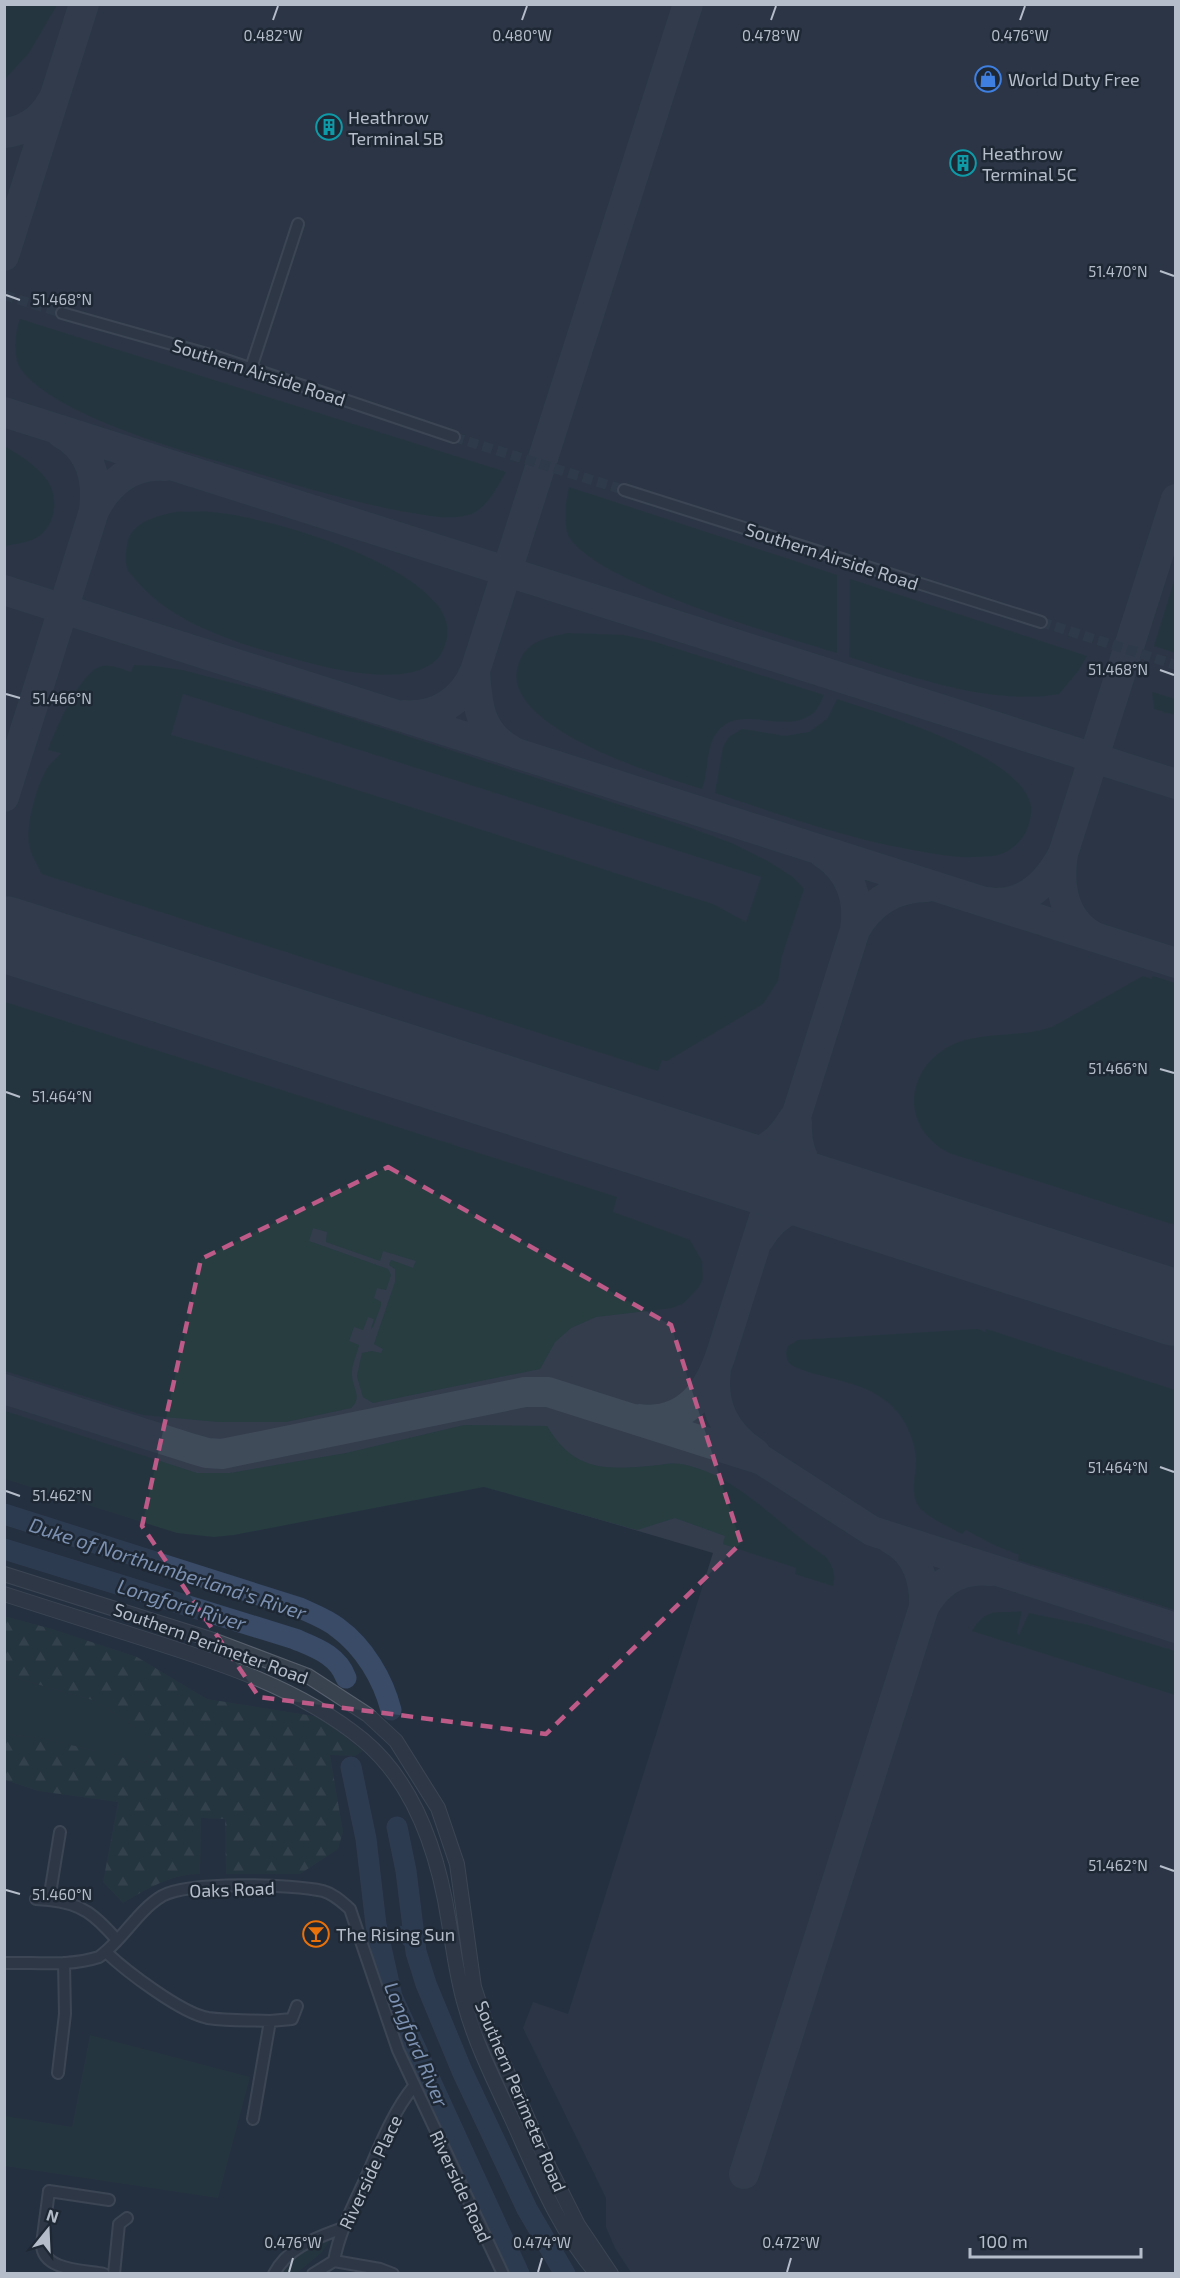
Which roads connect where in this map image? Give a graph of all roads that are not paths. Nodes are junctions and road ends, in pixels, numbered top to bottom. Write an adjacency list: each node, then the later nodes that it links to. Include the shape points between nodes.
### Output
1 (298, 224): 3 (street)
2 (62, 313): 3 (street, Southern Airside Road)
3 (251, 368): 4 (street, Southern Airside Road)
4 (454, 437)
5 (624, 490): 6 (street, Southern Airside Road)
6 (1041, 622)
7 (4, 1574): 33 (street, Southern Perimeter Road, via 210,1639 308,1676 368,1715 396,1741 438,1808 457,1864 474,1987 486,2024 573,2215)
8 (4, 1594): 32 (street, Southern Perimeter Road, via 247,1673 346,1728 364,1741 397,1778 410,1796 436,1864 456,1973 473,2032 560,2219)
9 (60, 1832): 12 (street)
10 (36, 1899): 12 (street)
11 (339, 1899): 13 (street, Oaks Road, via 321,1891 274,1887 195,1887 152,1903); 20 (street, Riverside Road, via 350,1909)
12 (49, 1900): 13 (street, via 87,1910)
13 (117, 1940): 14 (street, Oaks Road)
14 (106, 1952): 16 (street, Oaks Road, via 87,1961); 18 (street, via 186,2010 208,2018)
15 (4, 1963): 16 (street, Oaks Road)
16 (64, 1964): 19 (street, via 65,2014)
17 (297, 2006): 18 (street, via 292,2019)
18 (270, 2021): 21 (street)
19 (58, 2073)
20 (414, 2086): 24 (street, Riverside Place, via 387,2130); 31 (street, Riverside Road)
21 (253, 2119)
22 (109, 2200): 26 (street, via 49,2191 42,2244 47,2261)
23 (128, 2218): 27 (street, via 119,2224)
24 (343, 2228): 25 (street, Riverside Place); 28 (street, via 292,2251)
25 (334, 2261): 29 (street); 30 (street)
26 (104, 2274)
27 (114, 2274)
28 (274, 2274)
29 (313, 2274)
30 (393, 2274)
31 (503, 2274)
32 (597, 2274)
33 (611, 2274)

